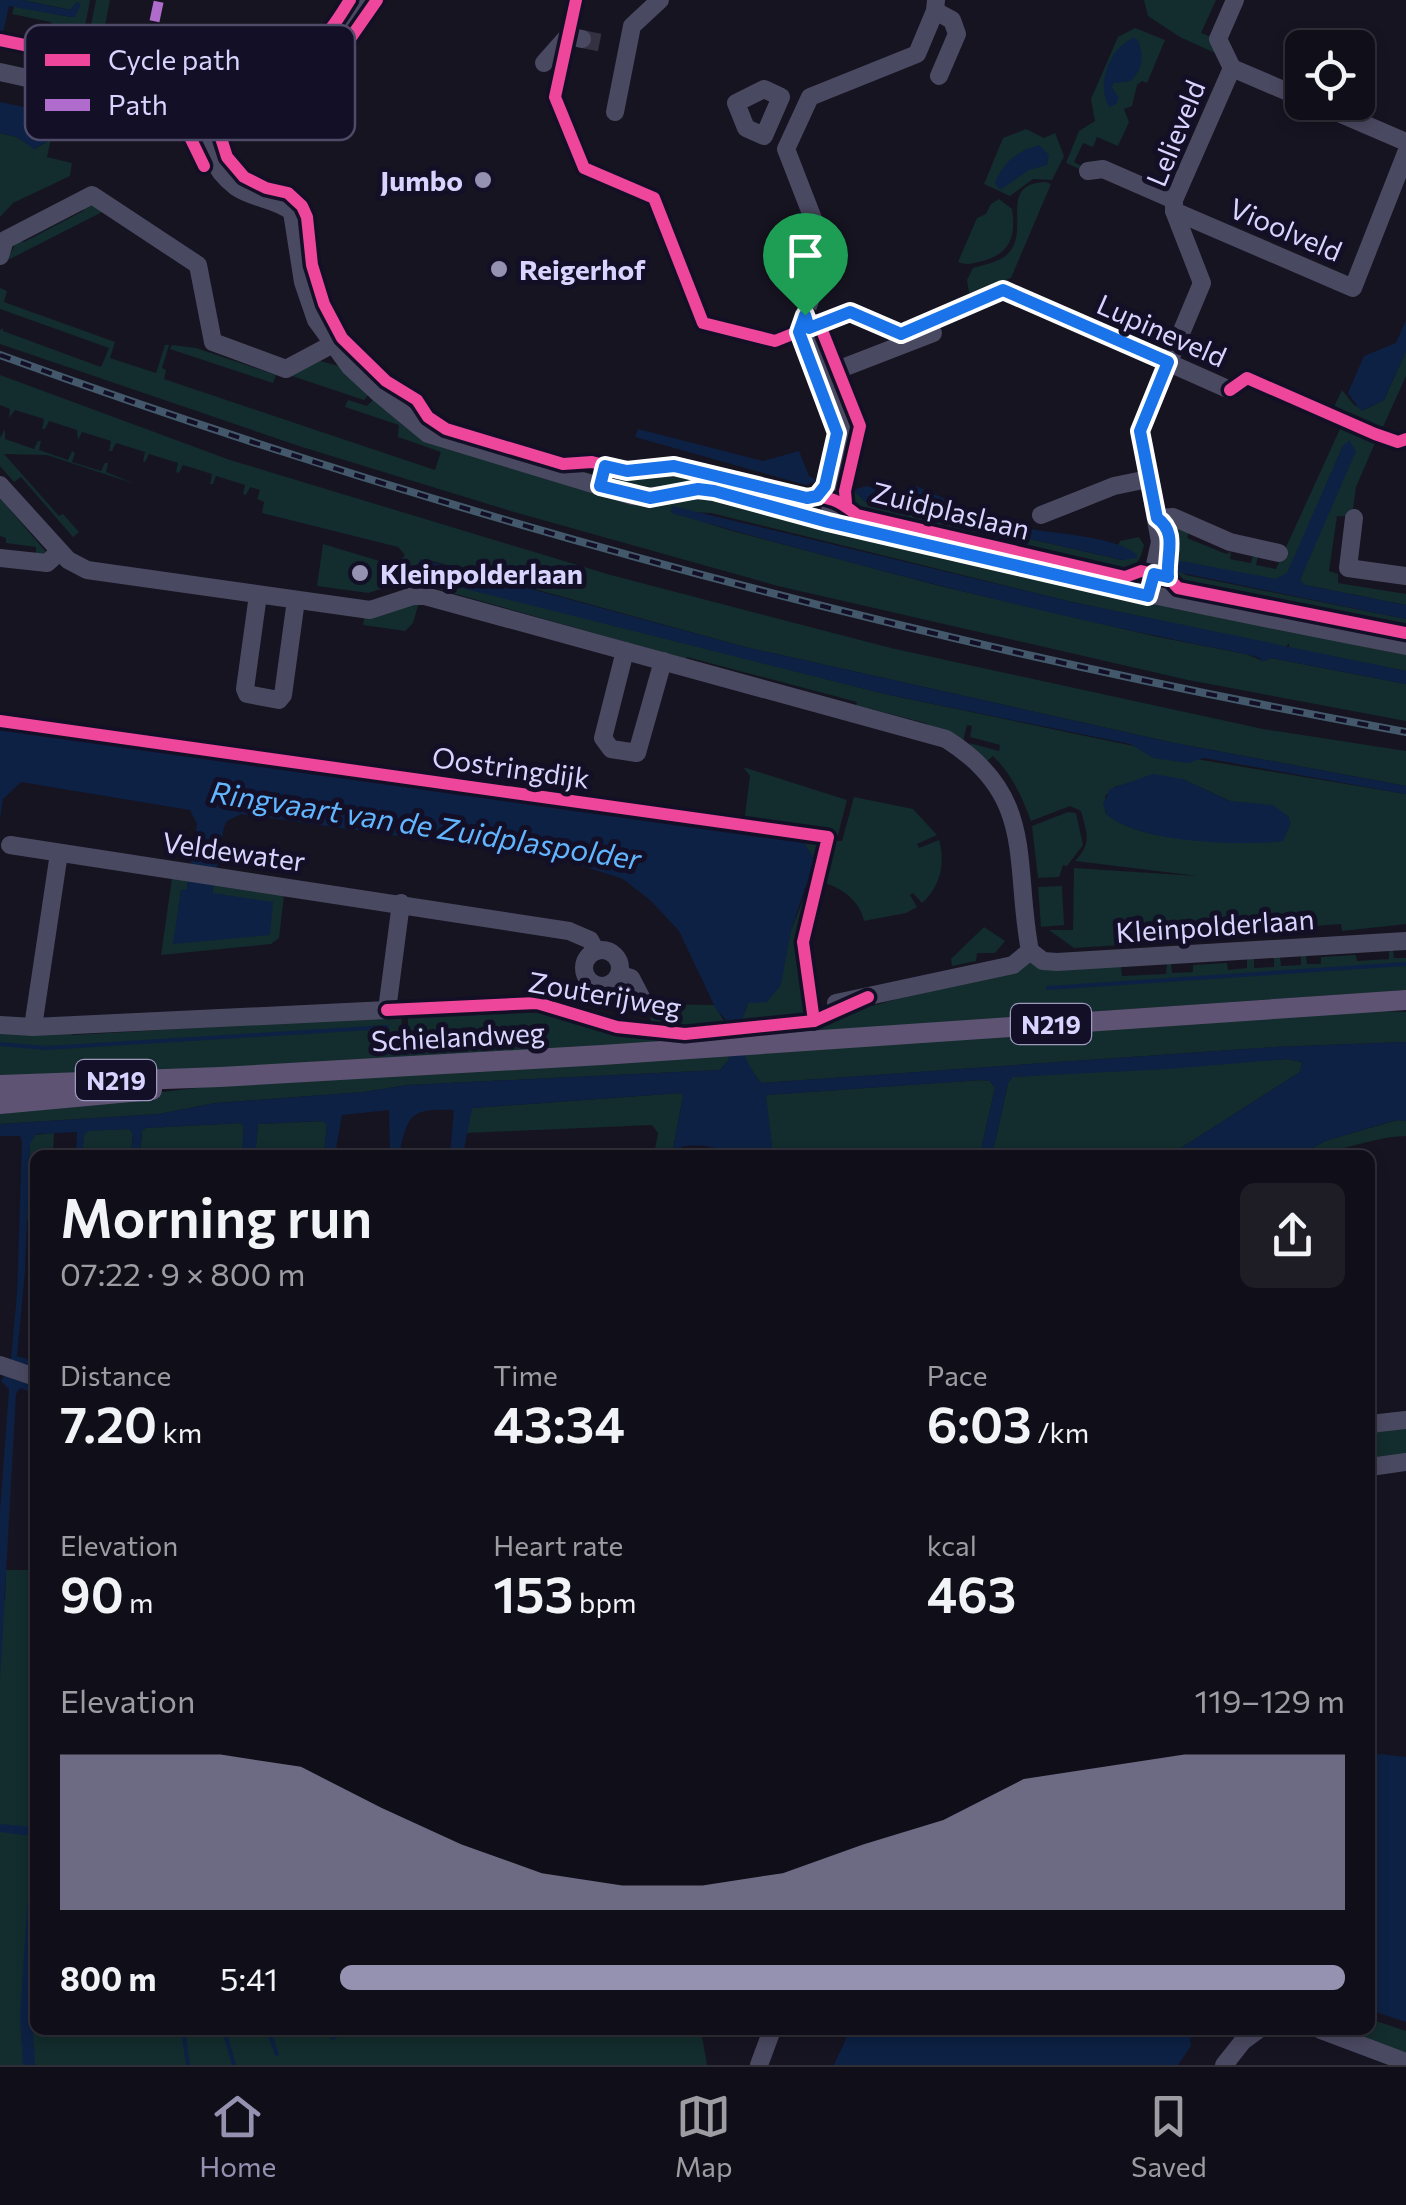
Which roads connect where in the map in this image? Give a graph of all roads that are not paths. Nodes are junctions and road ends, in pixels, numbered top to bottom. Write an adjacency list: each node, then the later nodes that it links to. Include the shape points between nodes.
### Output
1 (363, 0): 5 (street)
2 (660, 0): 8 (street, via 632,26)
3 (1235, 0): 10 (street, via 1218,38)
4 (936, 6): 12 (street, via 957,34); 18 (street, via 917,54 810,97)
5 (345, 25)
6 (582, 38): 9 (street, via 568,36)
7 (607, 44): 8 (street)
8 (628, 47): 15 (street)
9 (544, 63)
10 (1232, 68): 14 (street, Lelieveld); 23 (street, Lelieveld)
11 (0, 72): 13 (street)
12 (940, 76)
13 (25, 77)
14 (1285, 91)
15 (614, 112)
16 (773, 115): 18 (street)
17 (1355, 120): 20 (street)
18 (797, 125): 29 (street, via 786,148 824,247 805,315)
19 (206, 140): 27 (street, Zuidplaslaan, via 222,174 294,216 308,301)
20 (1406, 142)
21 (1406, 154): 23 (street, Vioolveld, via 1353,288)
22 (1088, 171): 23 (street, via 1104,169)
23 (1174, 206): 28 (street, Lelieveld, via 1202,282)
24 (0, 256): 27 (street, via 6,240 92,196 198,264 213,342 286,369)
25 (932, 333): 29 (street)
26 (1104, 334): 28 (street, Lupineveld)
27 (331, 345): 34 (street, Zuidplaslaan, via 428,434)
28 (1168, 362): 30 (street, Lupineveld); 32 (street, Lelieveld, via 1140,431)
29 (827, 374): 38 (street, via 847,424)
30 (1230, 390)
31 (605, 466): 34 (street)
32 (1148, 479): 35 (street); 36 (street, Lelieveld)
33 (0, 485): 39 (street)
34 (600, 486): 38 (street, Zuidplaslaan, via 650,498 714,491)
35 (1041, 514)
36 (1157, 518): 40 (street, via 1172,516 1230,542); 44 (street, Lelieveld, via 1160,542)
37 (1354, 518): 42 (street, via 1348,568)
38 (828, 522): 44 (street, Zuidplaslaan)
39 (59, 552): 41 (street, via 47,563); 43 (street, via 88,570)
40 (1279, 553)
41 (0, 558)
42 (1406, 576)
43 (258, 595): 45 (street); 45 (street, via 247,694 279,700)
44 (1148, 596): 46 (street, Zuidplaslaan)
45 (296, 600): 47 (street, via 370,610 424,596)
46 (1406, 646)
47 (625, 651): 48 (street); 48 (street, via 603,738 610,749 637,753)
48 (663, 661): 54 (street, via 914,728 962,750 1008,804)
49 (10, 845): 50 (street, Veldewater)
50 (58, 853): 51 (street, Veldewater); 60 (street)
51 (402, 903): 53 (street, Veldewater, via 569,931 590,940); 60 (street, via 387,1010)
52 (1406, 940): 54 (street, Kleinpolderlaan, via 1056,962)
53 (596, 951): 55 (street, Veldewater, via 614,954); 55 (street, via 584,967 588,980 608,986)
54 (1030, 951): 58 (street, via 1013,964)
55 (620, 974): 57 (street, Veldewater, via 631,978)
56 (1406, 998): 61 (main road, Schielandweg / N219)
57 (643, 1001)
58 (836, 1003)
59 (0, 1025): 60 (street)
60 (33, 1027)
61 (220, 1077): 62 (main road, Schielandweg / N219); 63 (main road, Schielandweg / N219)
62 (0, 1085)
63 (0, 1104)
64 (0, 1365): 65 (street)
65 (30, 1375)
66 (1406, 1420): 67 (street)
67 (1375, 1423)
68 (1406, 1462): 69 (street)
69 (1375, 1465)
70 (770, 2035): 74 (street)
71 (1251, 2035): 75 (street)
72 (1334, 2035): 73 (street)
73 (1406, 2062)
74 (759, 2065)
75 (1224, 2065)

